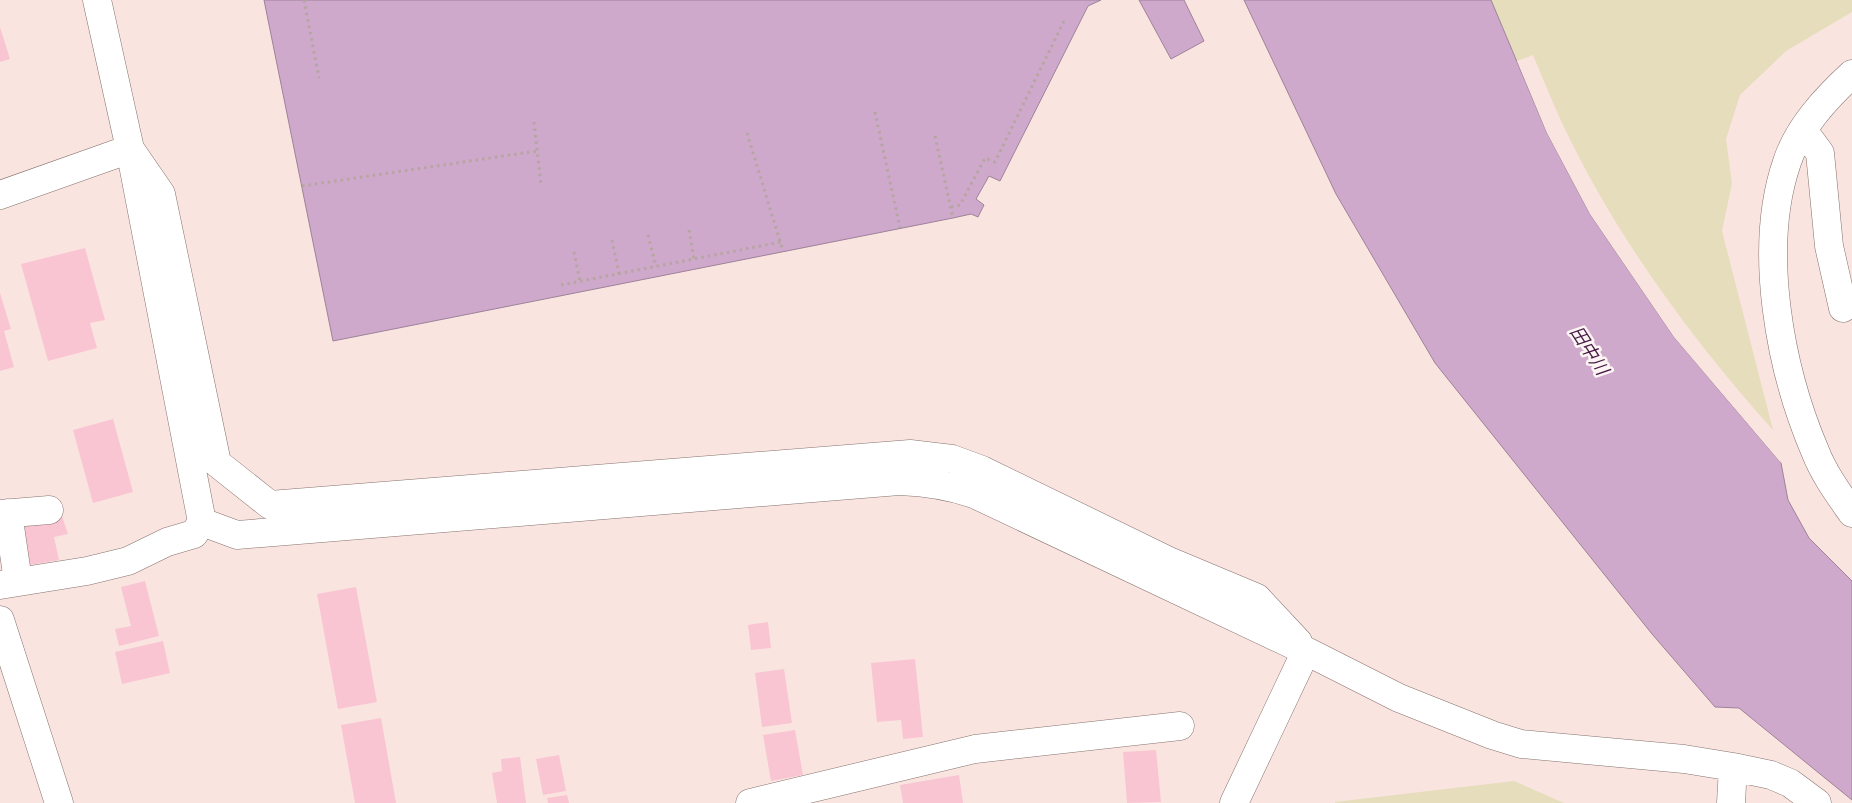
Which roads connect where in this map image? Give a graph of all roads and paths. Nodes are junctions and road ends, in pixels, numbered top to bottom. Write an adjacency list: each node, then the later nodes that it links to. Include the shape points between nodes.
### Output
1 (97, 0): 11 (street)
2 (304, 0): 5 (path)
3 (1065, 20): 16 (path, via 995,162 985,158 960,205)
4 (1852, 74): 8 (street, via 1823,103)
5 (319, 78)
6 (876, 112): 18 (path)
7 (534, 122): 12 (path)
8 (1804, 130): 30 (street, via 1820,153 1829,246); 33 (street, via 1787,161 1774,214 1779,318 1794,396 1815,452 1833,487)
9 (747, 133): 22 (path)
10 (935, 136): 16 (path)
11 (130, 149): 15 (street); 34 (street); 37 (street, via 161,194 217,463 270,504 910,454 952,459 1009,481 1171,562 1257,598)
12 (537, 151): 13 (path); 14 (path)
13 (541, 184)
14 (302, 186)
15 (0, 195)
16 (951, 207): 17 (path)
17 (953, 218)
18 (900, 228)
19 (689, 230): 25 (path)
20 (648, 235): 26 (path)
21 (612, 240): 27 (path)
22 (781, 242): 23 (path); 25 (path)
23 (783, 251)
24 (574, 252): 28 (path)
25 (694, 260): 26 (path)
26 (656, 267): 27 (path)
27 (619, 274): 28 (path)
28 (580, 282): 29 (path)
29 (561, 286)
30 (1843, 308)
31 (49, 510): 32 (street)
32 (4, 513): 35 (street)
33 (1852, 513)
34 (202, 522): 35 (street, via 194,534 167,542 128,561); 37 (street, via 237,535 899,481 930,482 974,494)
35 (9, 583)
36 (0, 620): 40 (street)
37 (1306, 651): 39 (street, via 1399,698 1521,744 1684,759); 42 (street)
38 (1180, 726): 41 (street, via 975,750)
39 (1733, 767): 43 (street); 44 (street, via 1771,775 1790,783)
40 (59, 803)
41 (750, 803)
42 (1234, 803)
43 (1731, 803)
44 (1817, 803)

